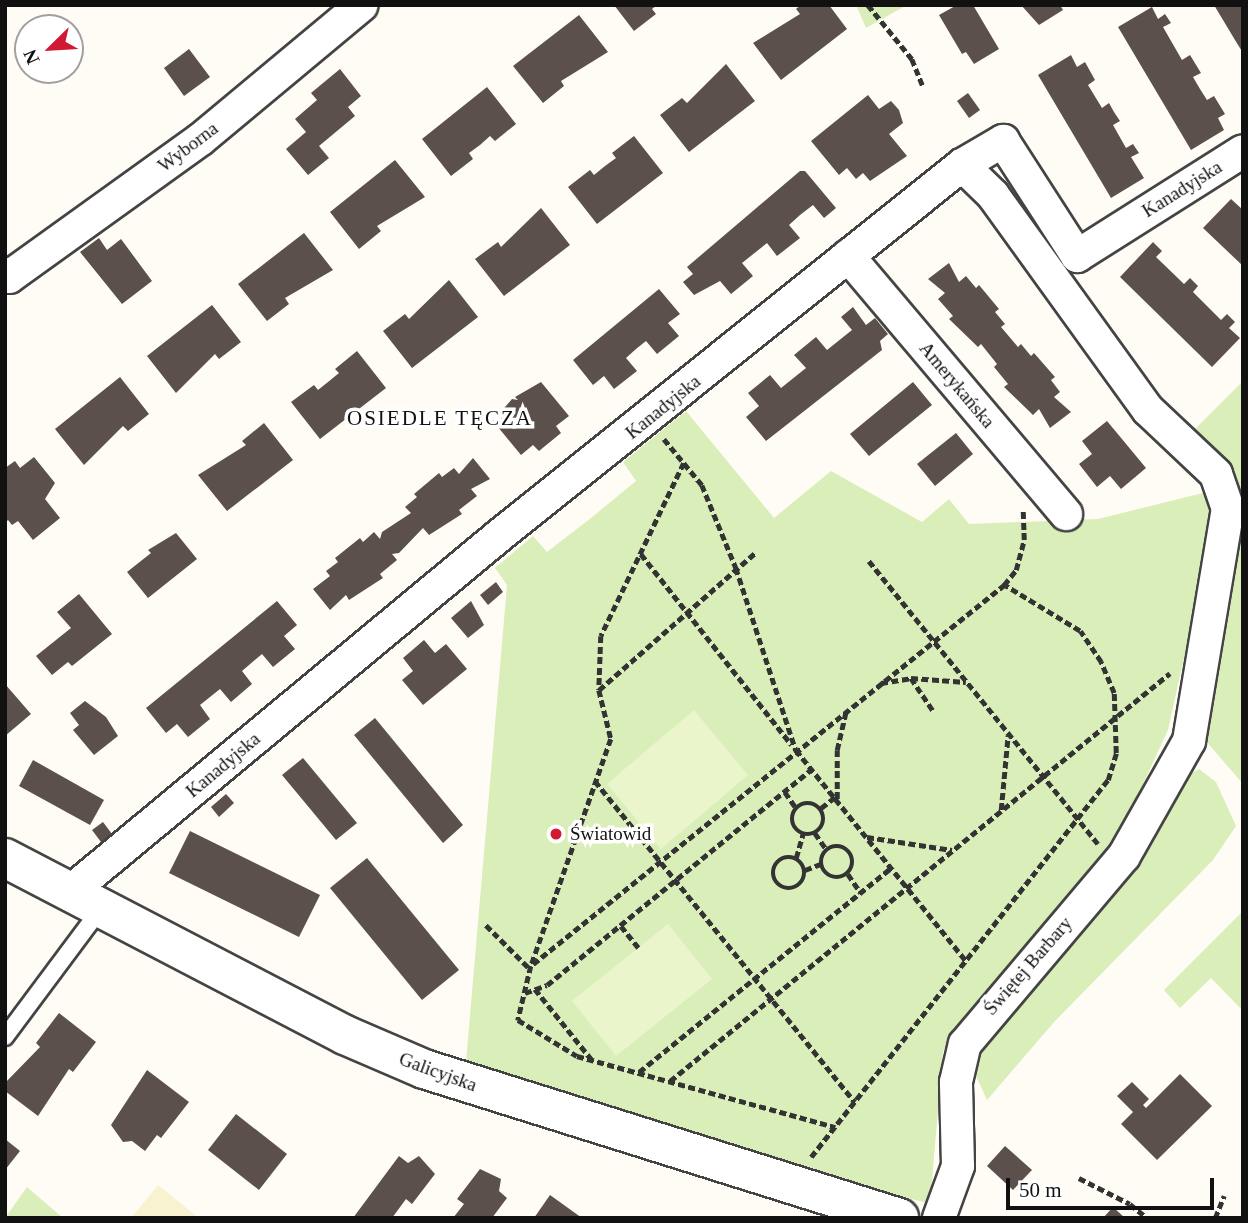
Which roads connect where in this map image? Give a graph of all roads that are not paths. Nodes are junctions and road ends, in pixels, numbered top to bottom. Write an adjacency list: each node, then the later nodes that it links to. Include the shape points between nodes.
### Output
1 (362, 5): 5 (street, Wyborna, via 201,139 9,276)
2 (1243, 151): 3 (street, Kanadyjska, via 1077,256 1003,141)
3 (962, 166): 4 (street, Kanadyjska); 11 (street, Świętej Barbary, via 993,195 1148,410 1216,474 1226,492 1228,509 1189,741 1124,856 965,1044 956,1082 958,1166)
4 (848, 256): 6 (street, Amerykańska); 8 (street, Kanadyjska, via 500,535)
5 (5, 274)
6 (1066, 514)
7 (6, 861): 8 (street, Galicyjska)
8 (86, 899): 9 (lane); 10 (street, Galicyjska, via 345,1035 424,1069)
9 (5, 1037)
10 (899, 1218)
11 (939, 1218)

